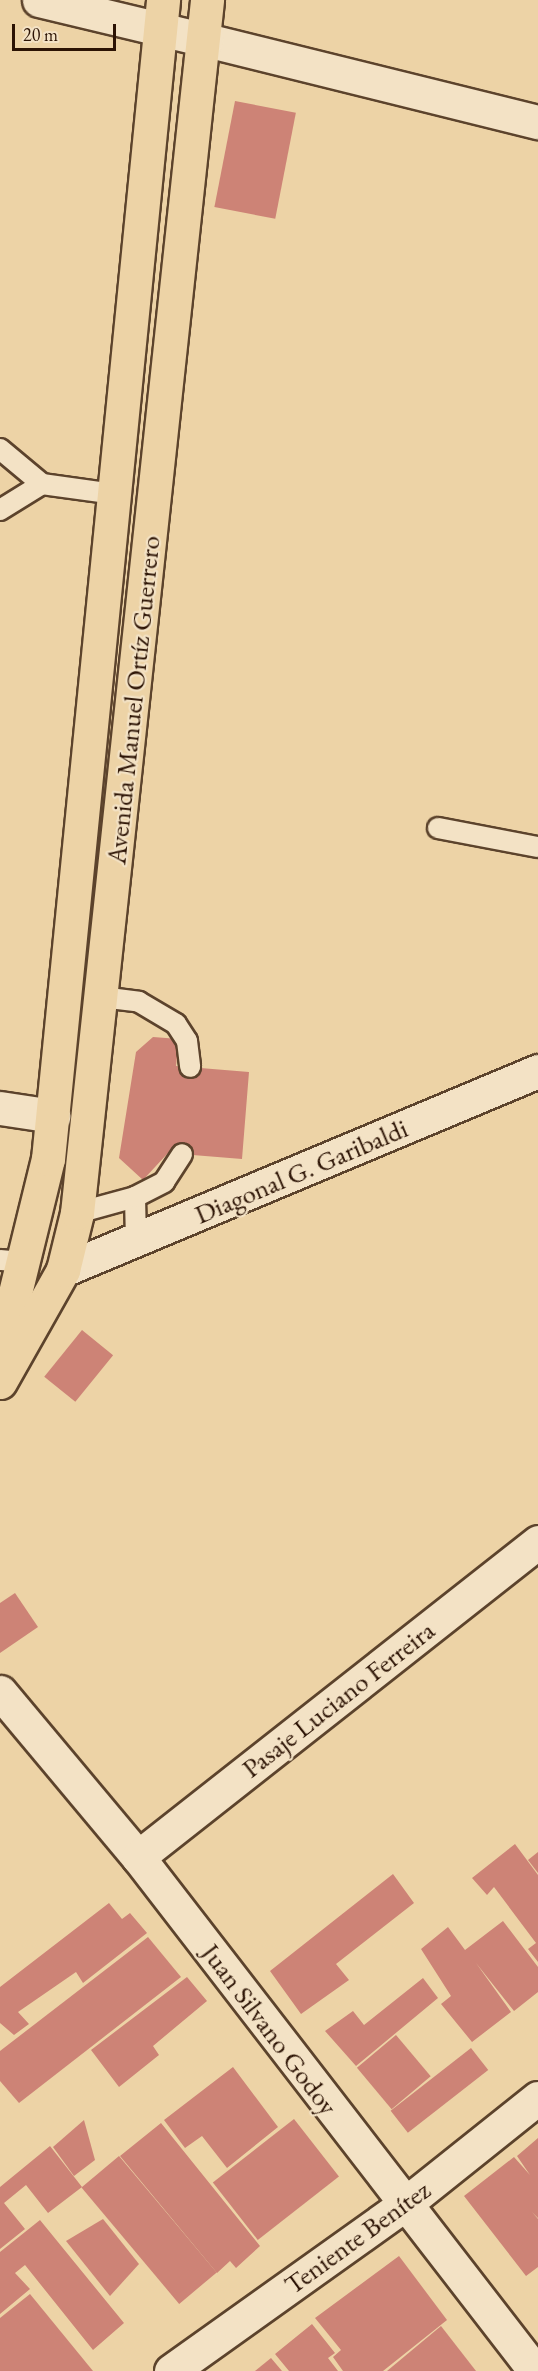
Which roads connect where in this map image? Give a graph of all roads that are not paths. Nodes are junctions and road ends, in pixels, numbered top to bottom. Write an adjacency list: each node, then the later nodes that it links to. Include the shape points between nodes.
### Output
1 (39, 0): 3 (street)
2 (207, 0): 4 (main road, Avenida Manuel Ortíz Guerrero)
3 (163, 14): 4 (street); 8 (main road, Avenida Manuel Ortíz Guerrero)
4 (206, 40): 5 (street); 12 (main road, Avenida Manuel Ortíz Guerrero)
5 (538, 122)
6 (0, 450): 7 (lane)
7 (42, 484): 8 (lane); 9 (lane)
8 (115, 494): 16 (main road, Avenida Manuel Ortíz Guerrero)
9 (0, 510)
10 (438, 828): 11 (lane)
11 (538, 847)
12 (100, 997): 13 (lane, via 140,1002 176,1024 187,1041); 19 (main road, Avenida Manuel Ortíz Guerrero)
13 (190, 1067)
14 (538, 1071): 20 (street, Diagonal G. Garibaldi)
15 (0, 1108): 16 (street)
16 (53, 1116): 21 (main road, Avenida Manuel Ortíz Guerrero, via 48,1159)
17 (182, 1154): 18 (lane, via 164,1182)
18 (135, 1197): 19 (lane); 20 (lane)
19 (76, 1213): 22 (main road, Avenida Manuel Ortíz Guerrero)
20 (136, 1240): 22 (street, Diagonal G. Garibaldi)
21 (11, 1261): 23 (main road, Avenida Manuel Ortíz Guerrero)
22 (63, 1270): 24 (main road, Avenida Manuel Ortíz Guerrero)
23 (0, 1354)
24 (0, 1382)
25 (538, 1542): 27 (street, Pasaje Luciano Ferreira)
26 (0, 1692): 27 (street, Juan Silvano Godoy)
27 (138, 1857): 29 (street, Juan Silvano Godoy)
28 (538, 2098): 29 (street, Teniente Benítez)
29 (405, 2204): 30 (street, Teniente Benítez); 31 (street, Juan Silvano Godoy)
30 (171, 2371)
31 (535, 2371)

